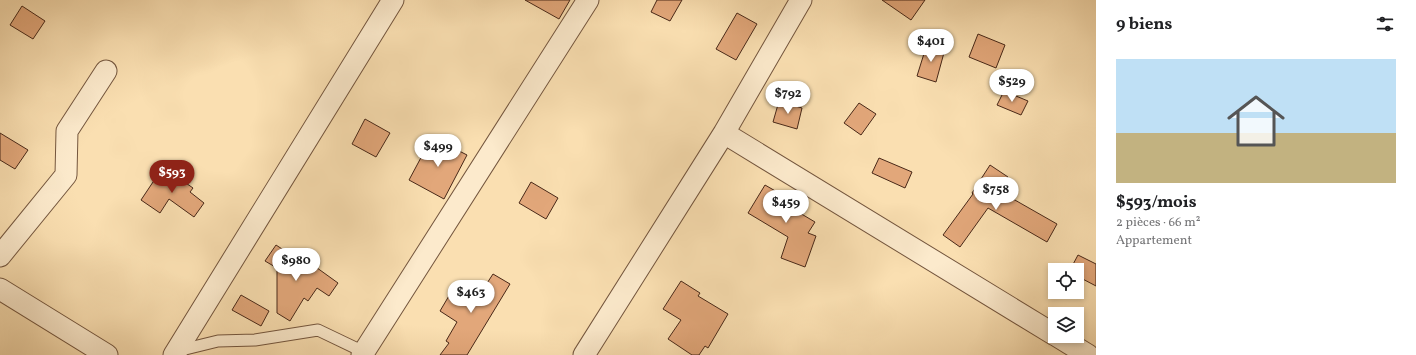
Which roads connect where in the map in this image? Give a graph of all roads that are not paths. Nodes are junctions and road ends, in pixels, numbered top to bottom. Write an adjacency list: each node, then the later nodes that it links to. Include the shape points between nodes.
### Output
1 (393, 0): 10 (street)
2 (588, 0): 11 (street)
3 (801, 0): 5 (street)
4 (106, 71): 6 (street, via 67,131 66,175)
5 (724, 133): 8 (street); 13 (street)
6 (0, 256)
7 (0, 289): 12 (street)
8 (1048, 330)
9 (1069, 343): 14 (street)
10 (176, 353): 11 (lane, via 218,341 255,340 318,330)
11 (363, 354)
12 (107, 355)
13 (584, 355)
14 (1088, 355)

